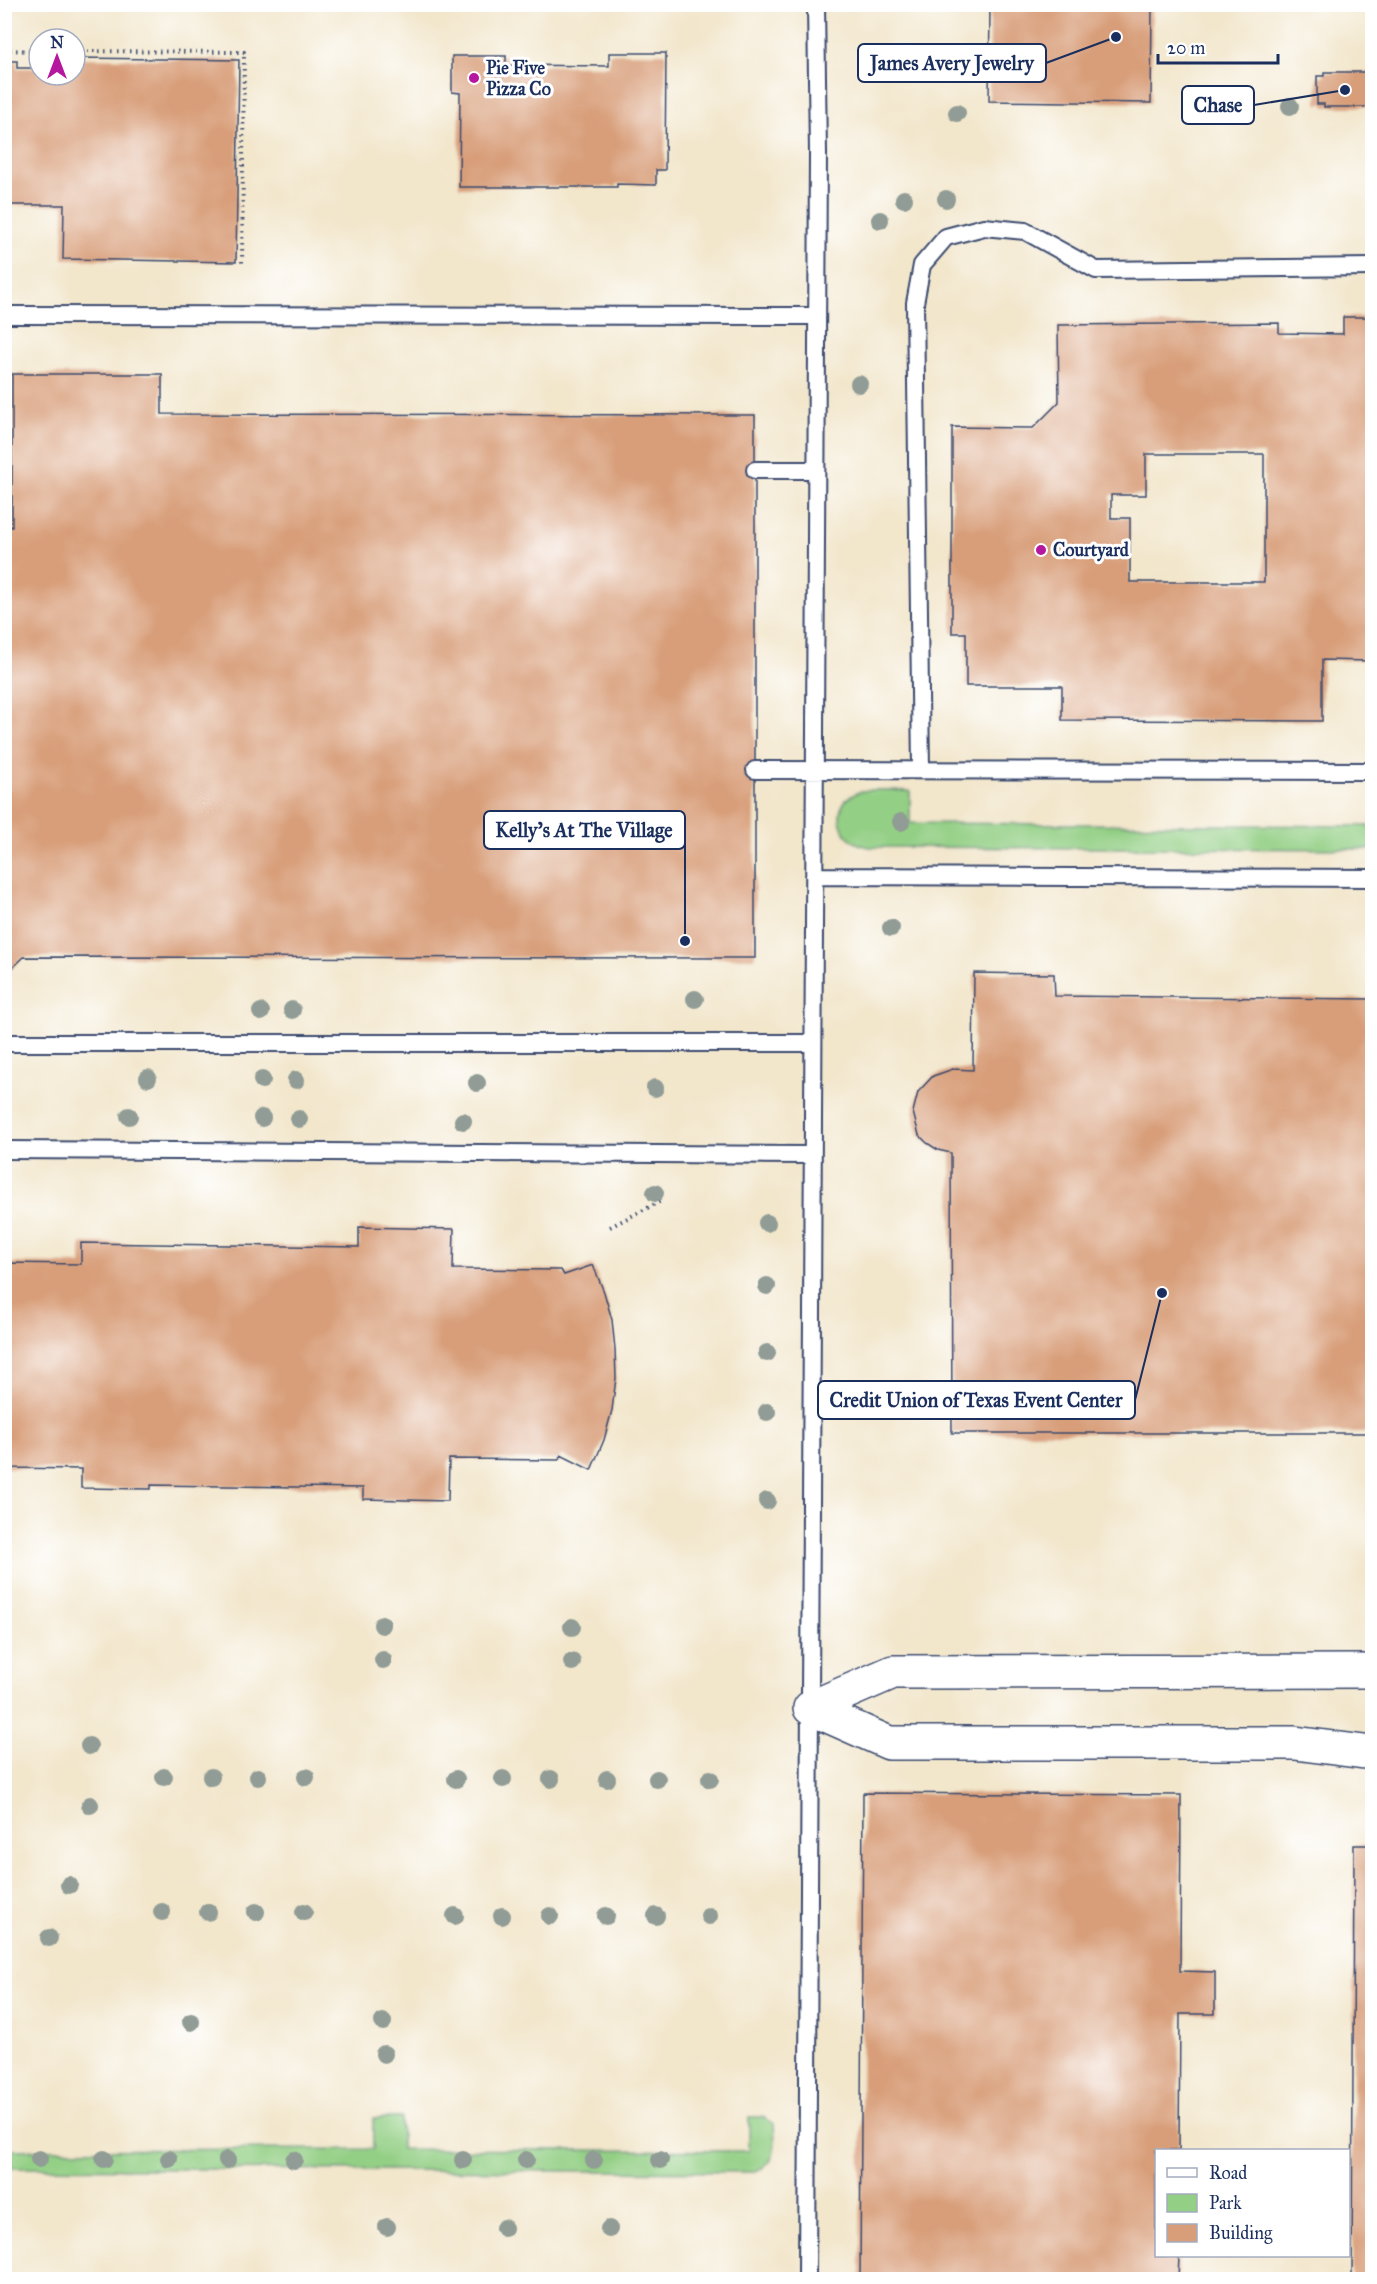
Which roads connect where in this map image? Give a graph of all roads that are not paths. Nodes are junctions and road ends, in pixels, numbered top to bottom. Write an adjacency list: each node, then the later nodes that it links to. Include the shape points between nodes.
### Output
1 (816, 4): 4 (lane)
2 (1372, 267): 8 (lane, via 1096,270 1025,231 984,227 946,237 922,265 915,303)
3 (4, 315): 4 (lane)
4 (816, 316): 6 (lane)
5 (755, 470): 6 (lane)
6 (816, 470): 7 (lane)
7 (814, 768): 8 (lane); 9 (lane); 11 (lane)
8 (921, 769): 10 (lane)
9 (755, 770)
10 (1372, 771)
11 (814, 876): 12 (lane); 14 (lane)
12 (1372, 878)
13 (4, 1043): 14 (lane)
14 (813, 1043): 16 (lane)
15 (4, 1149): 16 (lane)
16 (813, 1155): 18 (lane)
17 (1372, 1671): 18 (street, via 892,1672)
18 (810, 1708): 19 (street, via 889,1743 1295,1743); 20 (lane)
19 (1372, 1753)
20 (807, 2280)

